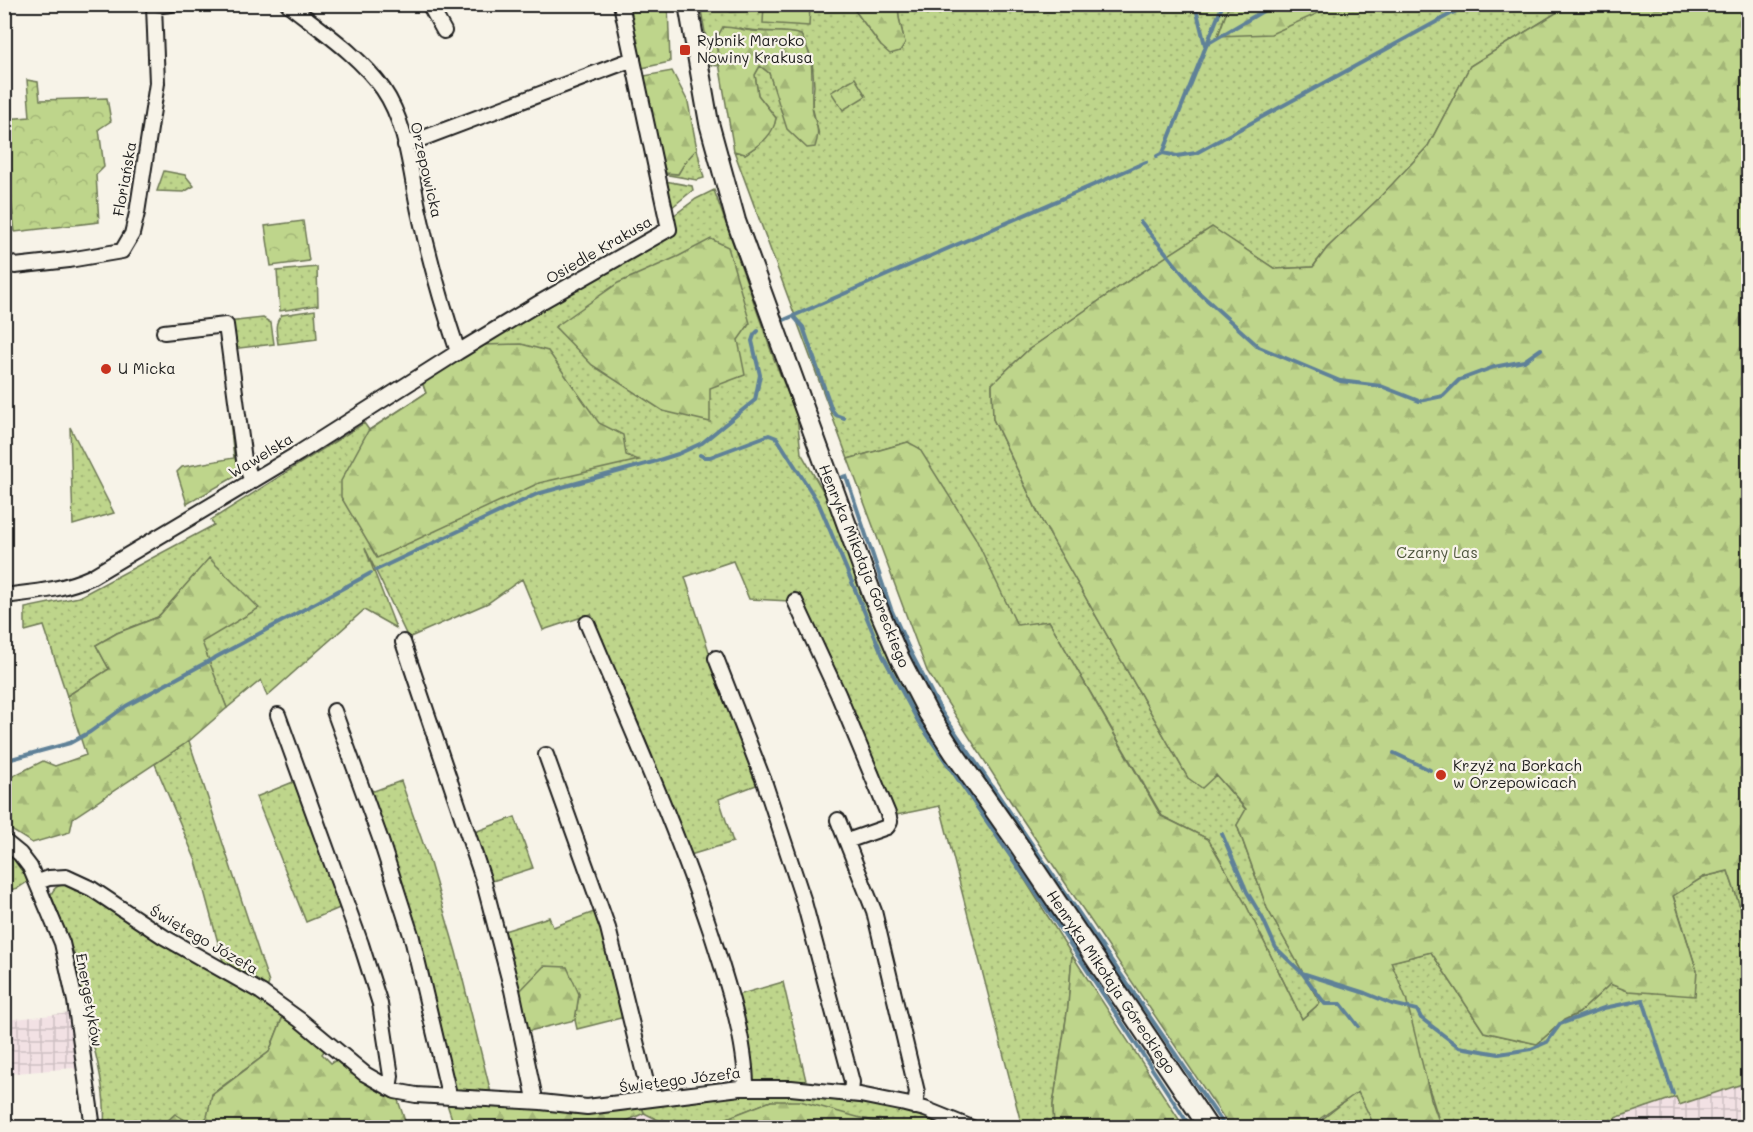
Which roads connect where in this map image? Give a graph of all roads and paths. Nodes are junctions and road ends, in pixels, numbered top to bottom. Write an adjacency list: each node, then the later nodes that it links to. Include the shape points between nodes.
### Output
1 (171, 4): 9 (street, Floriańska, via 154,6 157,83 135,223 122,251 15,266)
2 (288, 4): 8 (street, Orzepowicka, via 338,43 376,81 390,101)
3 (429, 4): 6 (street)
4 (621, 4): 7 (street, Osiedle Krakusa)
5 (687, 4): 34 (main road, Henryka Mikołaja Góreckiego, via 709,123 736,221 898,657 941,733)
6 (444, 31)
7 (633, 59): 8 (street); 11 (street, Osiedle Krakusa, via 669,229)
8 (405, 145): 11 (street, Orzepowicka, via 435,281)
9 (4, 260)
10 (164, 332): 12 (street, via 226,325 244,460)
11 (458, 352): 12 (street, Wawelska)
12 (252, 481): 13 (street, Wawelska, via 72,586)
13 (4, 596)
14 (795, 602): 23 (street, via 838,694 890,822 887,827)
15 (587, 623): 26 (street, via 695,885 724,973 742,1048)
16 (403, 642): 30 (street, via 483,879 512,990)
17 (716, 658): 27 (street, via 765,784 804,902 852,1082)
18 (334, 711): 28 (street, via 411,938)
19 (278, 716): 25 (street, via 380,1004 392,1076)
20 (546, 755): 29 (street, via 608,928)
21 (838, 820): 23 (street)
22 (4, 841): 24 (street, via 27,862)
23 (847, 841): 31 (street, via 874,910 917,1092)
24 (38, 882): 25 (street, Świętego Józefa, via 66,877 92,889 164,937 261,992 365,1074); 32 (street, Energetyków, via 68,966)
25 (389, 1088): 28 (street, Świętego Józefa, via 416,1095)
26 (746, 1088): 27 (street, Świętego Józefa); 29 (street, Świętego Józefa)
27 (851, 1094): 31 (street, Świętego Józefa)
28 (447, 1096): 30 (street, Świętego Józefa)
29 (650, 1098): 30 (street, Świętego Józefa, via 586,1107)
30 (533, 1101)
31 (915, 1107): 33 (street, Świętego Józefa)
32 (93, 1128)
33 (972, 1128)
34 (1209, 1128)

